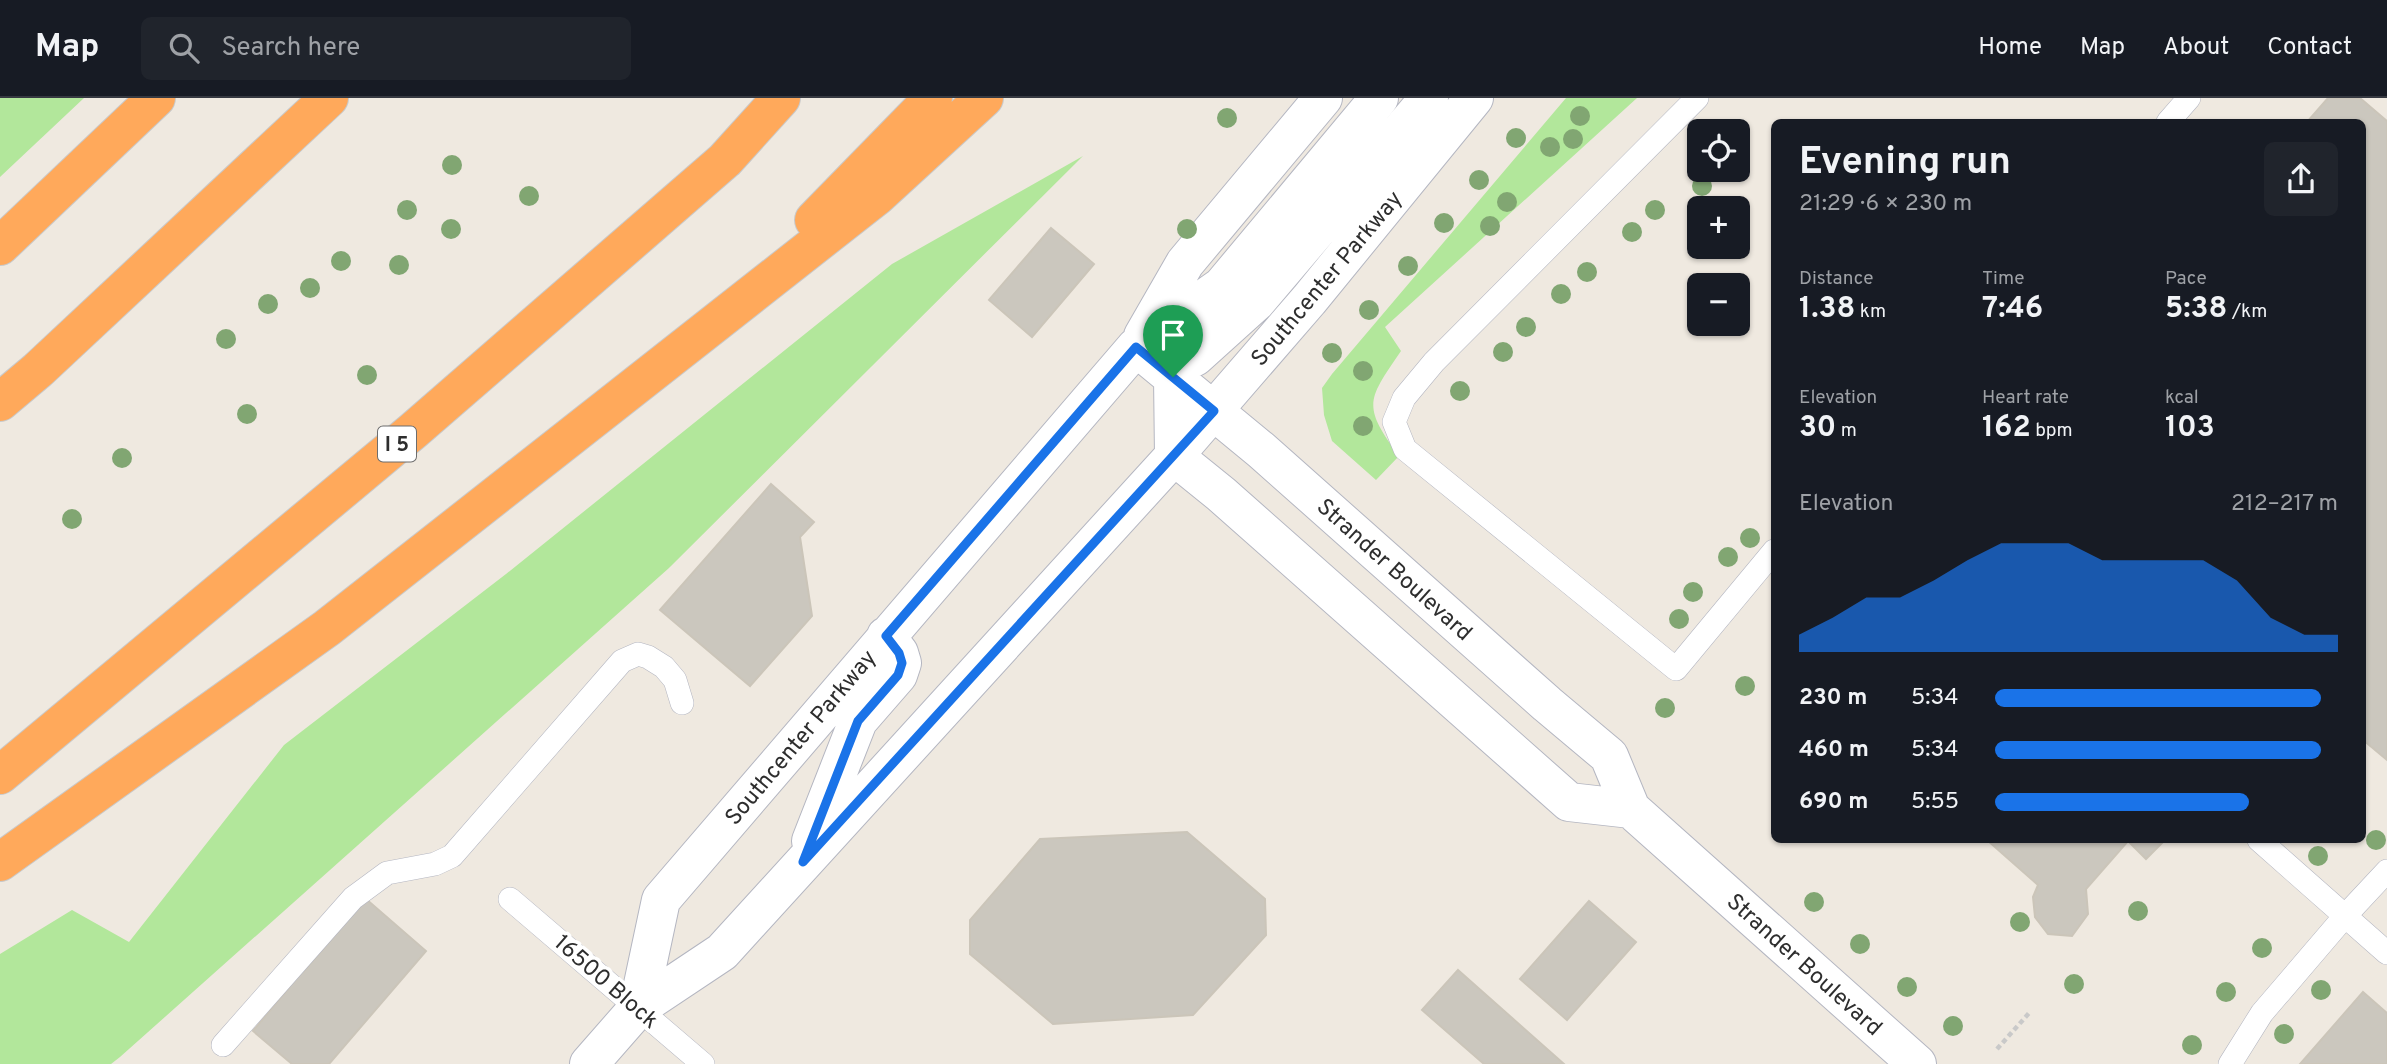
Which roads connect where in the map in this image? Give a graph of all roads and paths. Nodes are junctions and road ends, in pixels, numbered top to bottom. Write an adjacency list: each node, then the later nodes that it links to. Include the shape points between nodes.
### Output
1 (156, 98): 13 (highway)
2 (330, 98): 18 (highway)
3 (780, 98): 24 (highway, I 5, via 725,160 475,377)
4 (933, 98): 15 (highway)
5 (984, 98): 15 (highway, via 877,196)
6 (1323, 98): 16 (main road, via 1185,262)
7 (1379, 98): 14 (main road, Southcenter Parkway)
8 (1429, 98): 17 (main road, via 1256,302)
9 (1475, 98): 19 (main road, Southcenter Parkway)
10 (1697, 98): 21 (lane, via 1434,362 1404,398 1394,422 1405,449 1676,669)
11 (2189, 98): 12 (lane)
12 (2171, 119)
13 (0, 246)
14 (1222, 286): 16 (main road, Southcenter Parkway); 17 (main road, Southcenter Parkway)
15 (696, 337): 27 (highway, via 327,628)
16 (1136, 347): 17 (main road, Strander Boulevard); 22 (main road, Southcenter Parkway)
17 (1173, 377): 19 (main road, Strander Boulevard); 20 (main road, Southcenter Parkway)
18 (0, 402)
19 (1214, 411): 20 (main road, Southcenter Parkway); 25 (main road, Strander Boulevard, via 1609,756)
20 (1174, 456): 25 (main road, via 1569,802); 28 (main road, Southcenter Parkway)
21 (1771, 555)
22 (886, 636): 28 (main road, via 899,653 898,675 858,721); 33 (main road, Southcenter Parkway, via 660,900)
23 (682, 703): 35 (lane, via 675,680 664,667 638,654 622,661 452,856 387,873 353,898)
24 (0, 775)
25 (1631, 809): 39 (main road, Strander Boulevard)
26 (2262, 843): 31 (lane)
27 (0, 862)
28 (803, 862): 33 (main road, Southcenter Parkway, via 722,952)
29 (2387, 871): 31 (lane)
30 (510, 898): 33 (lane, 16500 Block)
31 (2345, 916): 32 (lane); 40 (lane, via 2262,1013)
32 (2387, 953)
33 (638, 1008): 37 (main road, Southcenter Parkway); 38 (lane, 16500 Block)
34 (2030, 1012): 36 (path)
35 (223, 1045)
36 (1997, 1049)
37 (589, 1064)
38 (703, 1064)
39 (1917, 1064)
40 (2230, 1064)

